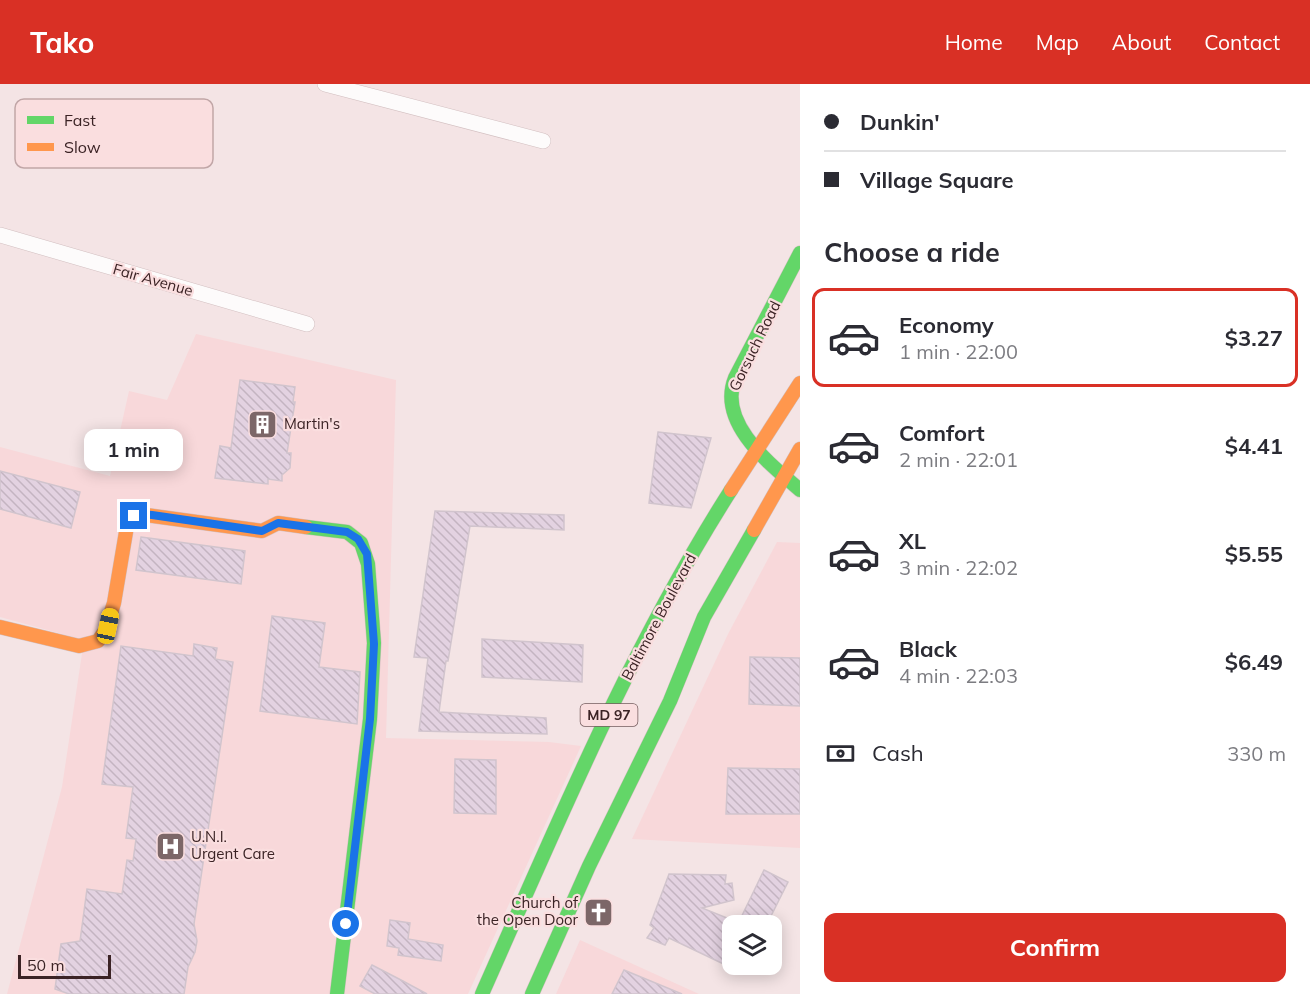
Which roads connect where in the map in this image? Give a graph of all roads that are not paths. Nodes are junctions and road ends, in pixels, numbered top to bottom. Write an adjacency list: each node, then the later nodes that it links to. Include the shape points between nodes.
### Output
1 (325, 84): 2 (street)
2 (543, 141)
3 (0, 235): 5 (street, Fair Avenue)
4 (800, 253): 7 (main road, Gorsuch Road, via 730,398 737,421)
5 (307, 324)
6 (800, 383): 7 (main road, Baltimore Boulevard / MD 97)
7 (758, 447): 9 (main road, Gorsuch Road); 13 (main road, Baltimore Boulevard / MD 97, via 657,615 584,763)
8 (800, 449): 9 (main road, MD 97)
9 (784, 476): 10 (main road, Gorsuch Road); 14 (main road, MD 97, via 704,618 670,701)
10 (800, 490)
11 (0, 627): 12 (main road, via 79,646 99,641 108,626 128,526 139,514 262,531 278,523 310,527 347,532 362,543 368,564 374,644 368,746)
12 (337, 994)
13 (482, 994)
14 (532, 994)

